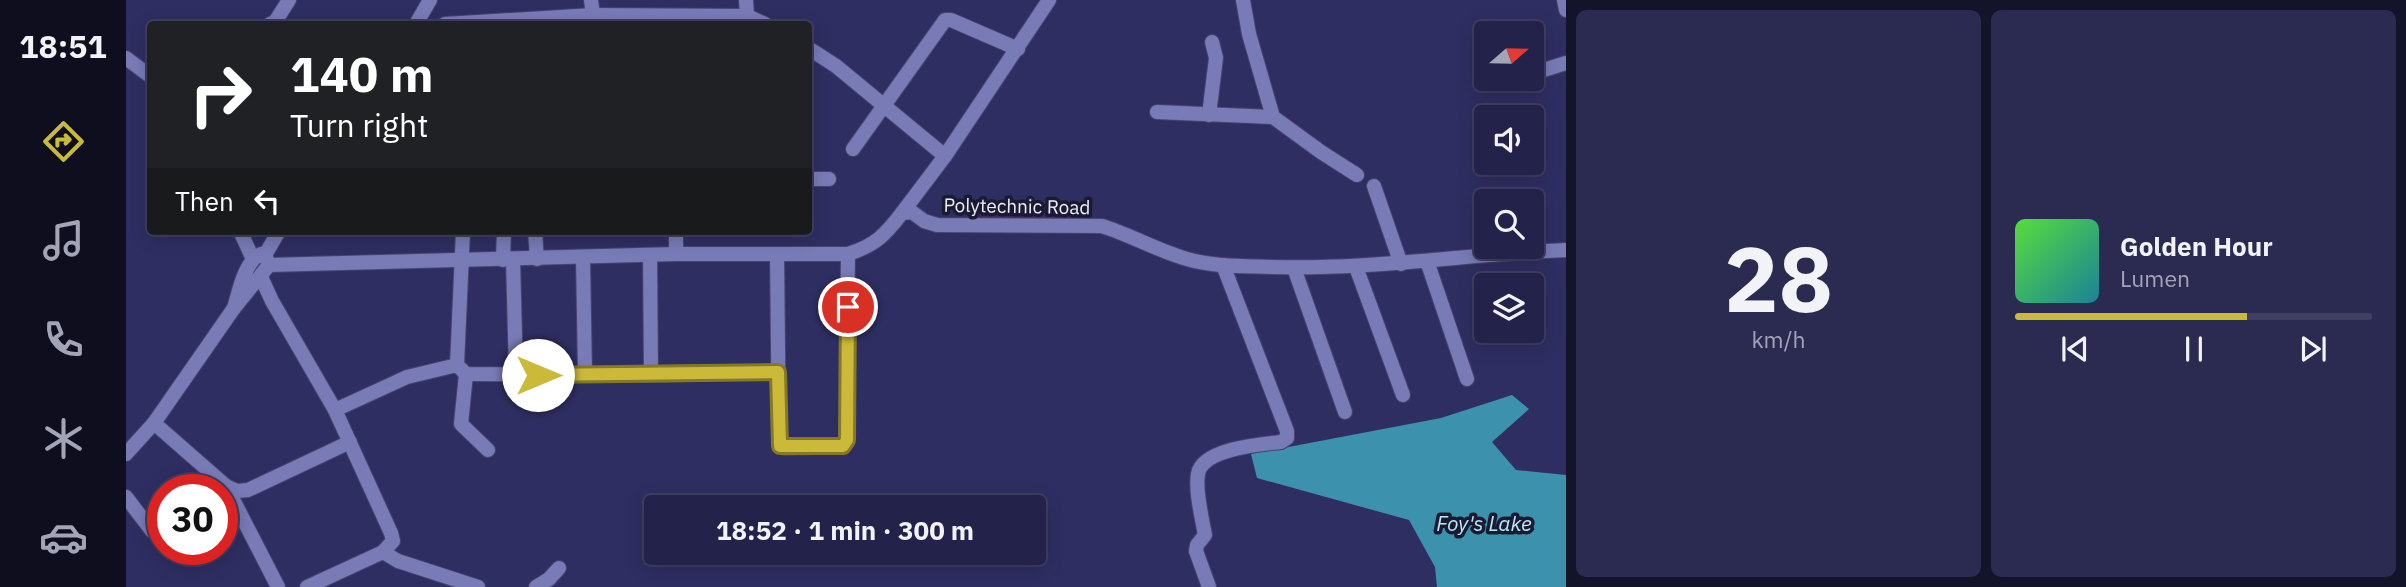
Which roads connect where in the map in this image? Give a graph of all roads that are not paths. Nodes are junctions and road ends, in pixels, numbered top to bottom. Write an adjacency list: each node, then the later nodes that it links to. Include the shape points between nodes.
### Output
1 (289, 0): 12 (street)
2 (430, 0): 13 (street)
3 (677, 0): 11 (street)
4 (746, 0): 10 (street)
5 (1049, 0): 17 (street)
6 (1243, 0): 26 (street)
7 (1564, 0): 9 (street)
8 (592, 7): 11 (street); 14 (street)
9 (1566, 10)
10 (747, 16): 11 (street); 15 (street)
11 (680, 20)
12 (277, 21)
13 (418, 21)
14 (547, 21)
15 (758, 21)
16 (1212, 42): 25 (street, via 1216,58)
17 (1017, 49): 23 (street, via 945,20); 28 (street)
18 (812, 51): 23 (street)
19 (126, 58): 22 (street)
20 (1566, 63): 21 (street)
21 (1544, 70)
22 (147, 74)
23 (884, 104): 27 (street); 28 (street)
24 (1157, 112): 25 (street)
25 (1209, 115): 26 (street)
26 (1273, 117): 29 (street)
27 (853, 149)
28 (945, 156): 33 (street)
29 (1357, 175)
30 (812, 179): 31 (street)
31 (829, 179)
32 (1374, 186): 51 (street)
33 (902, 213): 43 (street, via 883,237); 52 (street, Polytechnic Road, via 912,212 937,225 1102,226 1186,259)
34 (243, 235): 50 (street)
35 (277, 235): 50 (street)
36 (463, 235): 48 (street)
37 (505, 235): 47 (street)
38 (535, 235): 46 (street)
39 (676, 235): 41 (street)
40 (1566, 250): 49 (street, Polytechnic Road)
41 (676, 254): 42 (street); 44 (street)
42 (777, 254): 43 (street); 56 (street)
43 (848, 254): 56 (street, via 846,444 780,446)
44 (650, 255): 45 (street); 59 (street)
45 (583, 257): 46 (street); 58 (street)
46 (537, 259): 47 (street)
47 (508, 260): 48 (street); 57 (street)
48 (462, 261): 50 (street); 55 (street)
49 (1427, 261): 51 (street, Polytechnic Road); 60 (street)
50 (262, 264): 62 (street, via 272,301); 64 (street)
51 (1401, 264): 53 (street, Polytechnic Road)
52 (1223, 265): 54 (street, Polytechnic Road); 79 (street, via 1287,438 1236,447 1203,463 1198,472 1205,535 1196,551)
53 (1356, 267): 54 (street, Polytechnic Road); 61 (street)
54 (1294, 268): 63 (street)
55 (462, 369): 57 (street); 62 (street, via 407,377); 66 (street, via 461,424)
56 (778, 372): 59 (street)
57 (516, 374): 58 (street)
58 (584, 375): 59 (street)
59 (651, 375)
60 (1467, 379)
61 (1403, 395)
62 (335, 410): 65 (street)
63 (1345, 412)
64 (154, 423): 67 (street); 68 (street)
65 (350, 442): 69 (street); 73 (street, via 391,533 393,541)
66 (488, 450)
67 (126, 454)
68 (212, 474)
69 (238, 491)
70 (126, 497): 72 (street)
71 (238, 509): 75 (street)
72 (147, 524)
73 (383, 552): 76 (street); 77 (street)
74 (559, 568): 78 (street)
75 (278, 587)
76 (307, 587)
77 (478, 587)
78 (536, 587)
79 (1209, 587)

